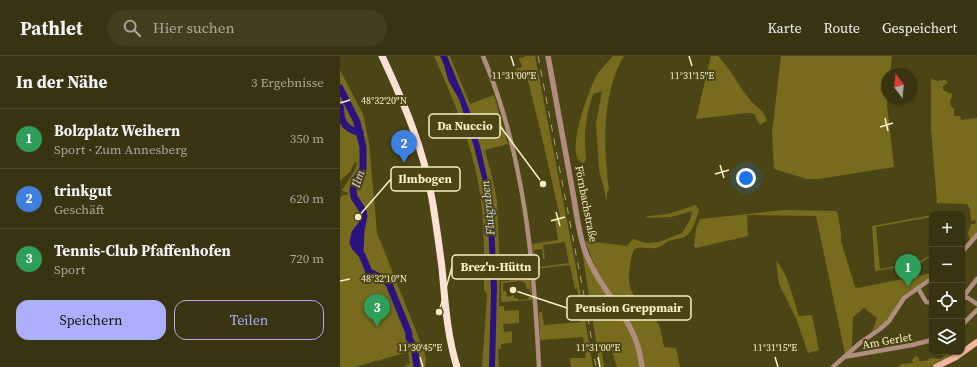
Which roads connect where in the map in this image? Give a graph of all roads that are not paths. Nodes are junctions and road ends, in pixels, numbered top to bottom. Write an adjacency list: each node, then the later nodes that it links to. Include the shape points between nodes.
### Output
1 (382, 56): 18 (main road, via 408,115 427,173)
2 (483, 56): 19 (street, via 506,123 522,194 532,273)
3 (548, 56): 20 (street, Förnbachstraße, via 583,246 596,276 623,313 633,333)
4 (977, 235): 5 (street)
5 (965, 249)
6 (977, 279): 9 (street)
7 (929, 280): 8 (street)
8 (918, 288): 11 (street, via 926,302); 17 (street, via 904,298 883,326)
9 (965, 293)
10 (965, 298): 12 (street)
11 (929, 302)
12 (977, 304)
13 (977, 310): 14 (street)
14 (965, 321)
15 (929, 341): 17 (street, Am Gerlet)
16 (977, 342): 22 (main road)
17 (844, 357): 21 (street)
18 (456, 367)
19 (539, 367)
20 (642, 367)
21 (833, 367)
22 (936, 367)

